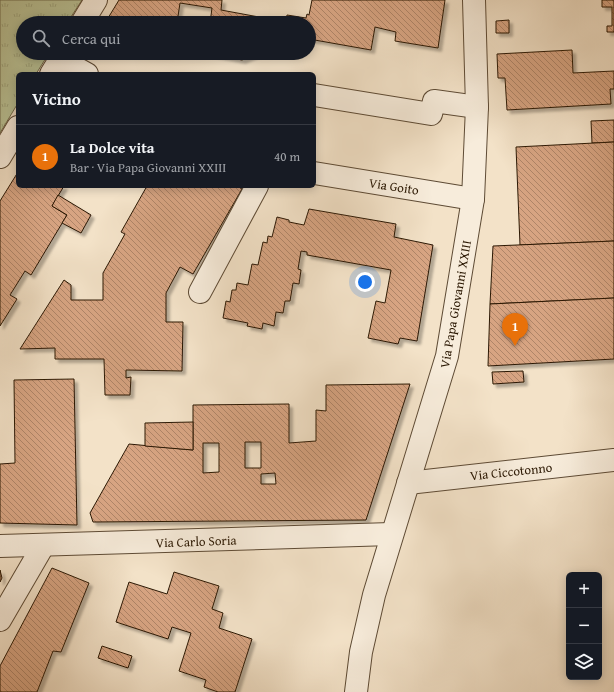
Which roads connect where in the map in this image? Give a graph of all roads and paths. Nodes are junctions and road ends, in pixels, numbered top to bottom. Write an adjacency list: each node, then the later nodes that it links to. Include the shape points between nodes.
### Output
1 (96, 0): 3 (street)
2 (474, 0): 7 (street, Via Papa Giovanni XXIII)
3 (86, 16)
4 (58, 62): 5 (street)
5 (82, 72)
6 (316, 95): 7 (street, via 431,114 434,101)
7 (477, 107): 12 (street, Via Papa Giovanni XXIII)
8 (16, 130): 9 (street)
9 (0, 157)
10 (316, 173): 12 (street, Via Goito)
11 (256, 188): 13 (street)
12 (473, 199): 15 (street, Via Papa Giovanni XXIII, via 447,356)
13 (200, 292)
14 (614, 460): 15 (street, Via Ciccotonno)
15 (408, 483): 16 (street, Via Papa Giovanni XXIII)
16 (391, 534): 18 (street, Via Carlo Soria); 20 (street, Via Papa Giovanni XXIII, via 368,616)
17 (0, 546): 18 (street, Via Carlo Soria)
18 (43, 546): 19 (street)
19 (0, 620)
20 (355, 690)

